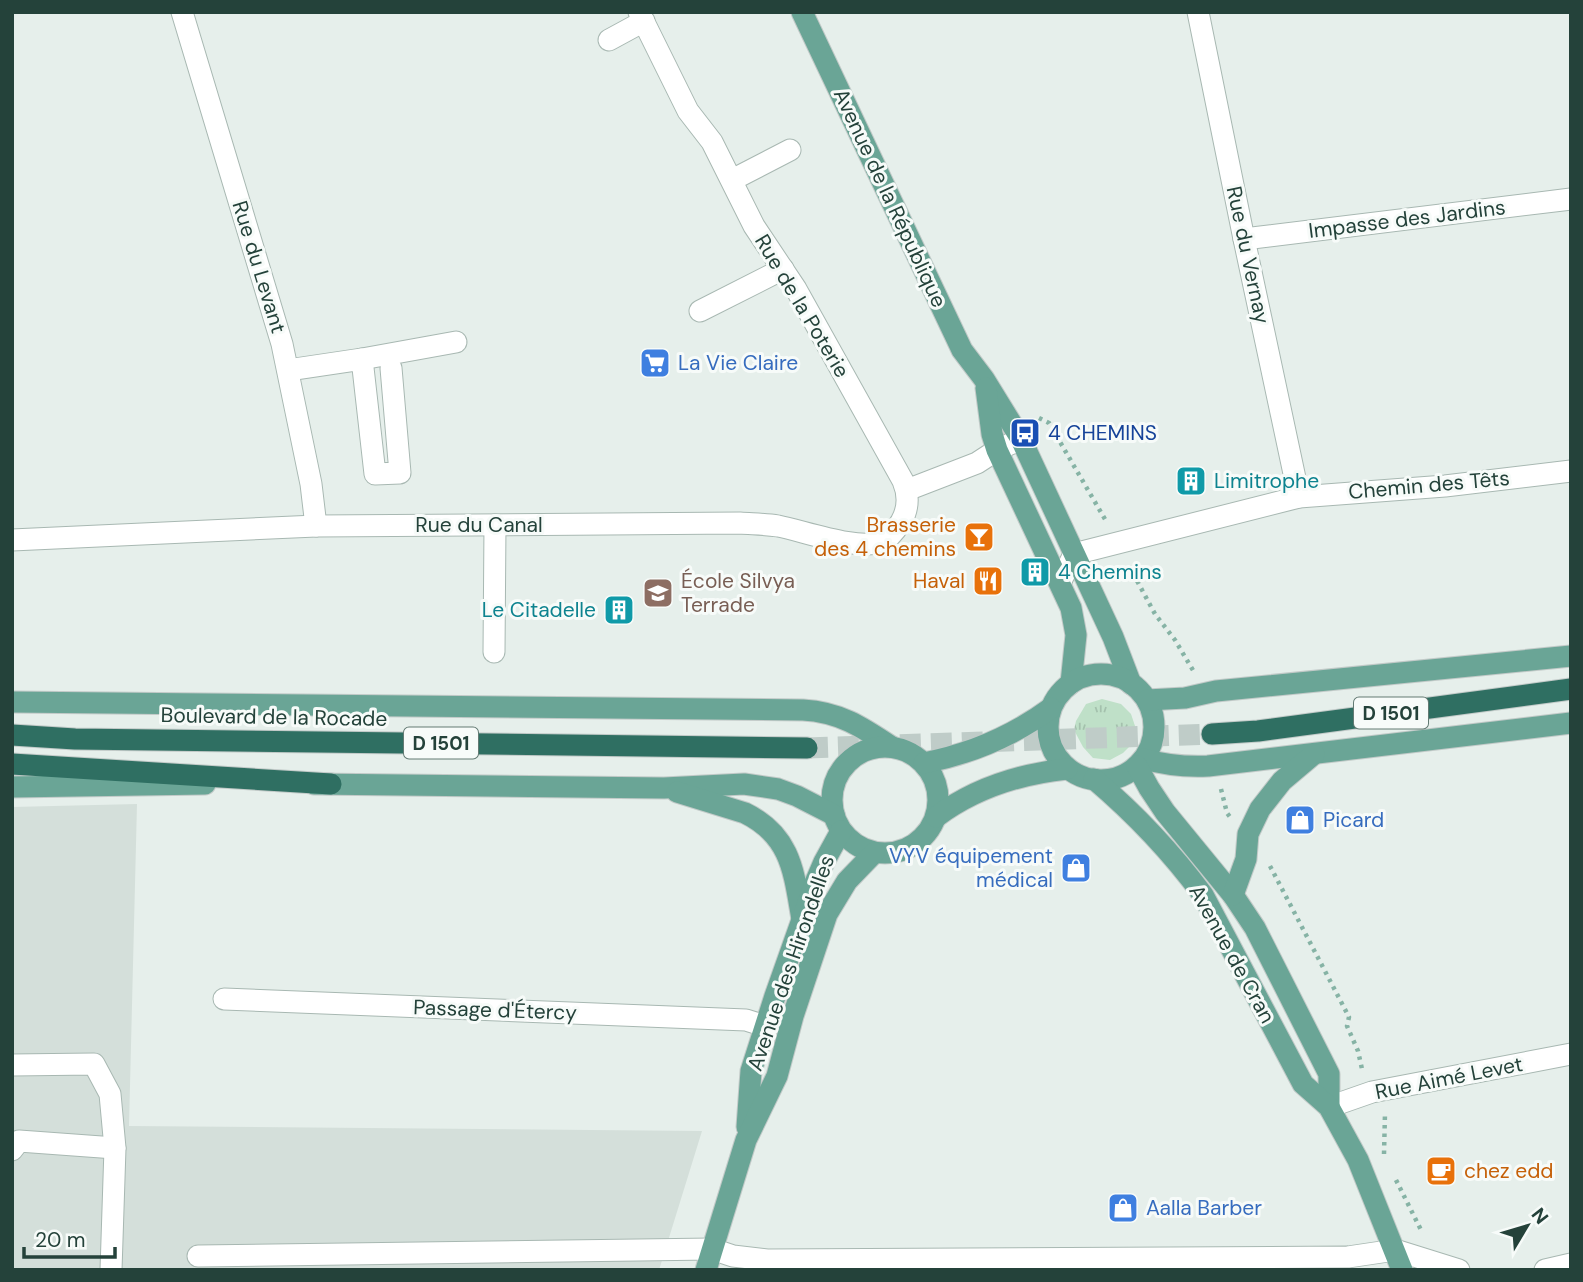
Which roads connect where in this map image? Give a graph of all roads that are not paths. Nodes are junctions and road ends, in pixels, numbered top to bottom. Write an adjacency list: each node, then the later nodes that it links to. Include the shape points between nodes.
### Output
1 (182, 12): 15 (street, Rue du Levant)
2 (802, 12): 16 (main road, Avenue de la République, via 958,341)
3 (1198, 12): 9 (street, Rue du Vernay)
4 (641, 17): 5 (street); 7 (street, Rue de la Poterie, via 688,111 712,142)
5 (608, 40)
6 (790, 150): 7 (street)
7 (732, 180): 10 (street, Rue de la Poterie, via 754,226)
8 (1571, 200): 9 (street, Impasse des Jardins)
9 (1244, 239): 21 (street, Rue du Vernay)
10 (783, 269): 11 (street); 20 (street, Rue de la Poterie)
11 (700, 311)
12 (456, 342): 13 (street)
13 (362, 359): 14 (street, via 375,474 400,473); 15 (street)
14 (391, 368)
15 (288, 370): 23 (street, Rue du Levant)
16 (984, 379): 17 (main road, Avenue de la République); 18 (main road, Avenue de la République)
17 (1021, 439): 18 (street); 25 (main road, Avenue de la République)
18 (996, 450): 20 (street, via 977,463); 26 (main road, Avenue de la République)
19 (1571, 471): 21 (street, Chemin des Têts)
20 (907, 490): 22 (street, Rue du Canal, via 906,510 897,527 884,541 862,545 758,524)
21 (1299, 497): 25 (street, Chemin des Têts)
22 (495, 525): 23 (street, Rue du Canal); 27 (street)
23 (316, 526): 24 (street, Rue du Canal)
24 (12, 540)
25 (1074, 554): 26 (street); 30 (main road)
26 (1060, 583): 29 (main road, via 1076,630)
27 (494, 652)
28 (1571, 656): 32 (main road)
29 (1071, 683): 30 (main road, via 1101,674); 34 (main road)
30 (1131, 684): 32 (main road)
31 (1571, 689): 36 (highway, D 1501)
32 (1146, 700): 43 (main road, via 1154,730)
33 (12, 702): 40 (main road, via 803,710 847,720)
34 (1051, 708): 44 (main road, via 991,743); 46 (main road, via 1050,741)
35 (1571, 723): 42 (main road)
36 (1212, 734)
37 (12, 735): 38 (highway, Boulevard de la Rocade / D 1501)
38 (75, 739): 39 (highway, Boulevard de la Rocade / D 1501); 41 (highway, Boulevard de la Rocade / D 1501)
39 (12, 746)
40 (892, 747): 44 (main road); 52 (main road, via 873,748 848,762 832,796)
41 (807, 748)
42 (1314, 754): 43 (main road, via 1192,767); 54 (main road, via 1282,781 1260,809 1248,835 1246,859)
43 (1140, 762): 47 (main road, via 1112,779); 54 (main road, Avenue de Cran, via 1149,788 1165,812)
44 (924, 763): 51 (main road, via 937,790)
45 (12, 764): 48 (highway)
46 (1068, 769): 47 (main road); 51 (main road, via 1004,781)
47 (1094, 779): 60 (main road, Avenue de Cran, via 1139,821 1203,895 1303,1084)
48 (331, 784): 49 (main road); 50 (main road)
49 (12, 787)
50 (664, 788): 52 (main road, via 735,783 767,786 797,796); 55 (main road, via 736,810 765,825 789,859)
51 (936, 817): 53 (main road, via 925,837 906,850)
52 (837, 823): 53 (main road, via 855,845); 55 (main road, Avenue des Hirondelles)
53 (874, 853): 61 (main road, Avenue des Hirondelles, via 847,881 827,914 777,1076)
54 (1233, 895): 60 (main road, Avenue de Cran, via 1255,928 1329,1074)
55 (802, 920): 57 (main road, Avenue des Hirondelles)
56 (223, 999): 57 (street, Passage d'Étercy, via 746,1020)
57 (765, 1026): 61 (main road, Avenue des Hirondelles, via 751,1071)
58 (1571, 1054): 60 (street, Rue Aimé Levet, via 1372,1092)
59 (12, 1065): 62 (street, via 94,1064 110,1094)
60 (1329, 1107): 66 (main road, Avenue de Cran, via 1357,1160)
61 (746, 1140): 65 (main road, Avenue des Hirondelles)
62 (115, 1148): 63 (street, via 19,1141); 68 (street)
63 (12, 1150)
64 (198, 1256): 65 (street)
65 (709, 1259): 66 (street)
66 (1398, 1260): 69 (street)
67 (1571, 1264): 70 (street)
68 (111, 1270)
69 (1459, 1270)
70 (1545, 1270)

